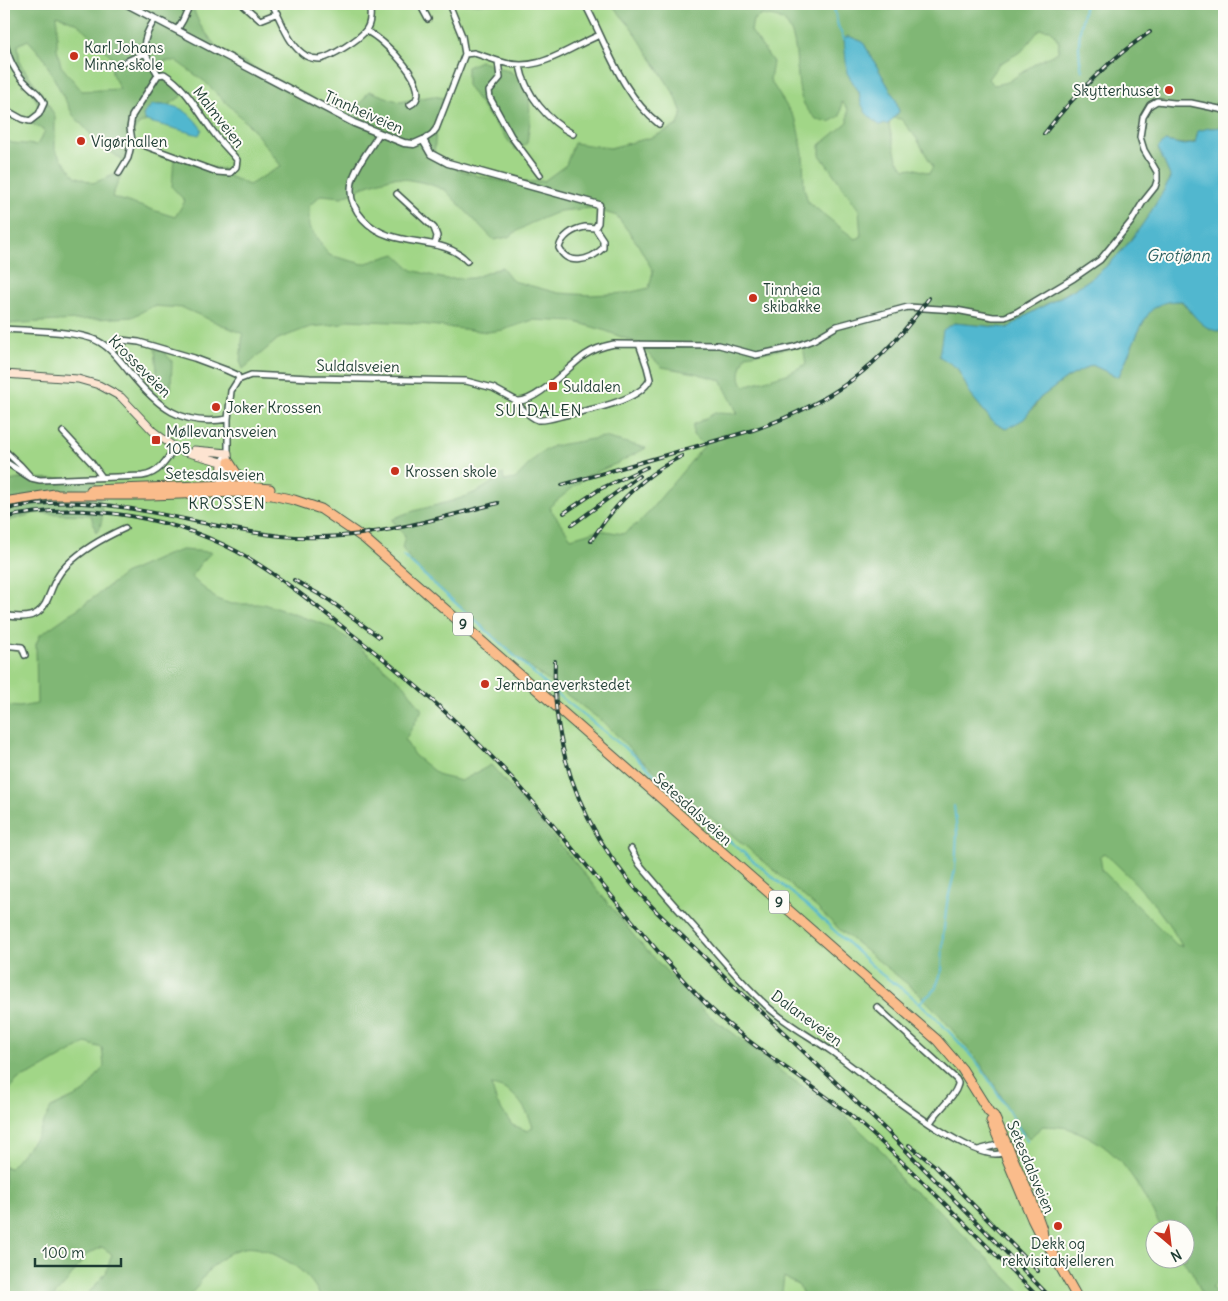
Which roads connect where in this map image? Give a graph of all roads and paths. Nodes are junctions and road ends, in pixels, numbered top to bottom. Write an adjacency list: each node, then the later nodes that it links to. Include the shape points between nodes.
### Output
1 (128, 4): 10 (street, Tinnheiveien)
2 (190, 4): 12 (street)
3 (242, 4): 9 (street, via 260,20)
4 (272, 4): 9 (street)
5 (369, 4): 13 (street, via 370,18)
6 (420, 4): 11 (street)
7 (449, 4): 17 (street, via 462,36)
8 (585, 4): 14 (street)
9 (278, 14): 13 (street, via 295,46 311,58 330,55)
10 (155, 19): 12 (street, Tinnheiveien); 16 (street, via 146,40)
11 (428, 19)
12 (177, 30): 26 (street, Tinnheiveien)
13 (366, 31): 22 (street, via 392,52 412,76 418,94)
14 (600, 35): 20 (street, via 552,59); 25 (street, via 627,87)
15 (4, 39): 23 (street, via 12,68 42,97 44,103 39,114 30,121)
16 (145, 53): 19 (street); 21 (street)
17 (464, 54): 18 (street, via 480,54); 28 (street, via 436,129)
18 (498, 61): 20 (street); 31 (street, via 500,78 489,90 490,98 511,136)
19 (125, 62)
20 (520, 66): 27 (street, via 536,103)
21 (158, 75): 29 (street, via 132,116); 29 (street, Malmveien, via 169,77 189,96 237,160 236,168 230,173 217,172)
22 (410, 105)
23 (4, 109)
24 (1224, 110): 38 (street, via 1191,103 1157,101 1150,104 1143,117 1140,137 1157,172 1155,187 1100,260 1005,317 908,307 837,326 807,343 763,354 719,345)
25 (659, 124)
26 (379, 134): 28 (street, Tinnheiveien, via 404,143 414,144); 35 (street, via 352,182 350,194 354,208 386,235)
27 (573, 134)
28 (423, 140): 33 (street, via 431,154 448,163)
29 (132, 142): 30 (street)
30 (119, 173)
31 (540, 175)
32 (397, 194): 35 (street, via 434,228 437,236)
33 (599, 205): 34 (street)
34 (595, 228): 34 (street, via 580,228 568,234 560,243 561,253 569,259 590,258 604,244)
35 (435, 245): 36 (street, via 455,251)
36 (467, 261)
37 (4, 329): 39 (street, Krosseveien, via 87,336)
38 (639, 344): 42 (street, via 598,348 541,392); 42 (street, via 650,379 644,388 624,399 543,420 527,413)
39 (107, 348): 41 (street, via 121,340 139,342 226,370); 43 (street, Krosseveien, via 147,393 166,409 189,418)
40 (4, 374): 45 (main road, via 78,379 107,388)
41 (239, 380): 42 (street, Suldalsveien, via 256,374 466,381 493,388); 43 (street, via 230,395)
42 (517, 401)
43 (228, 421): 47 (street)
44 (63, 432): 49 (street)
45 (175, 447): 47 (main road, via 184,452); 49 (street, via 152,474)
46 (4, 450): 50 (street)
47 (226, 459): 51 (highway, 9, via 240,478); 52 (main road)
48 (4, 461): 50 (street)
49 (102, 477): 50 (street)
50 (31, 478)
51 (255, 487): 52 (highway, Setesdalsveien / 9); 55 (highway, Setesdalsveien / 9, via 282,491 323,506 345,520)
52 (225, 488): 53 (highway, Setesdalsveien / 9, via 150,495 50,495); 55 (highway, Setesdalsveien / 9, via 309,504)
53 (4, 502)
54 (125, 528): 56 (street, via 67,565 57,577 48,601 40,611 29,616)
55 (365, 539): 62 (highway, Setesdalsveien / 9, via 927,1031 962,1069 994,1116)
56 (4, 616)
57 (4, 645): 58 (street, via 22,646)
58 (25, 655)
59 (630, 849): 61 (street, Dalaneveien, via 653,881 770,1008)
60 (877, 1006): 61 (street, via 956,1079 956,1090)
61 (930, 1123): 63 (street, Dalaneveien, via 964,1146)
62 (1004, 1148): 63 (street); 63 (street, Dalaneveien, via 986,1154); 64 (highway, Setesdalsveien / 9, via 1043,1236)
63 (978, 1150)
64 (1077, 1297)

